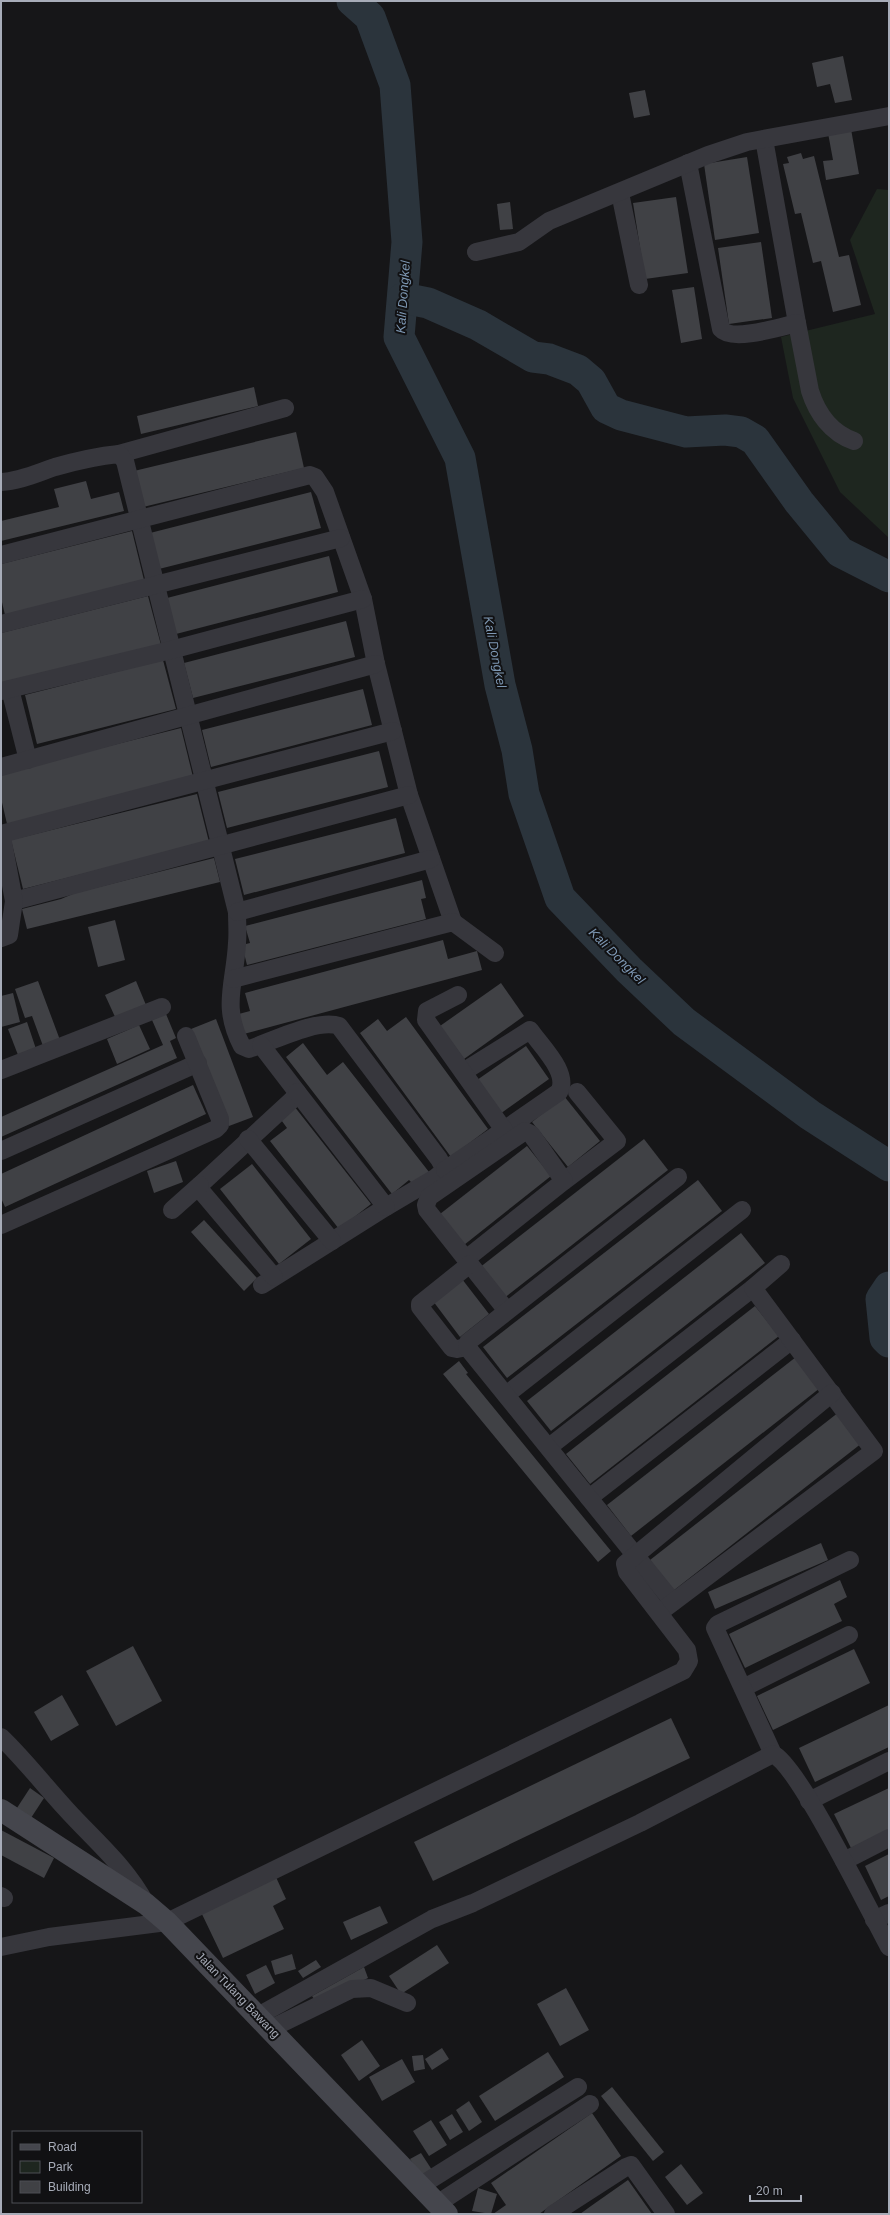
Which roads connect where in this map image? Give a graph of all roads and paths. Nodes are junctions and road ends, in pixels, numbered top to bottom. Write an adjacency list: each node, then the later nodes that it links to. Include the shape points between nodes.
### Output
1 (889, 116): 2 (street)
2 (764, 139): 3 (street, via 747,142); 7 (street)
3 (688, 163): 4 (street); 7 (street, via 721,329 728,334 740,335)
4 (620, 193): 5 (street, via 549,221 519,242); 6 (street)
5 (476, 252)
6 (639, 285)
7 (797, 324): 9 (street, via 814,402 830,425)
8 (284, 408): 10 (street)
9 (854, 441)
10 (120, 454): 11 (street, via 57,467 13,482); 12 (street, via 125,461)
11 (1, 482)
12 (139, 520): 13 (street, via 310,475 315,477 325,492); 14 (street); 15 (street)
13 (341, 538): 15 (street); 16 (street)
14 (1, 555)
15 (155, 584): 17 (street); 18 (street)
16 (363, 599): 18 (street); 19 (street)
17 (1, 624)
18 (171, 650): 20 (street); 21 (street)
19 (376, 664): 21 (street); 22 (street)
20 (5, 690): 23 (street)
21 (187, 716): 23 (street); 25 (street)
22 (393, 731): 25 (street); 26 (street)
23 (28, 760): 24 (street)
24 (1, 767)
25 (204, 781): 27 (street); 29 (street, via 5,833 2,838)
26 (409, 795): 27 (street); 28 (street)
27 (221, 847): 29 (street); 30 (street)
28 (431, 859): 30 (street); 31 (street)
29 (14, 901): 32 (street, via 9,935)
30 (237, 912): 34 (street, via 238,943)
31 (453, 922): 33 (street); 34 (street)
32 (1, 938)
33 (495, 953)
34 (233, 979): 38 (street, via 229,1002 236,1035 242,1046 249,1049)
35 (458, 995): 41 (street, via 425,1015)
36 (162, 1007): 40 (street)
37 (186, 1036): 39 (street)
38 (261, 1045): 42 (street); 47 (street, via 310,1028 331,1023 339,1026)
39 (198, 1063): 46 (street); 54 (street, via 220,1119 220,1125 216,1129)
40 (1, 1070)
41 (463, 1072): 44 (street); 44 (street, via 530,1030 561,1073 563,1085 559,1092)
42 (297, 1092): 45 (street, via 293,1099); 51 (street)
43 (577, 1092): 49 (street, via 617,1140)
44 (504, 1130): 47 (street)
45 (248, 1139): 50 (street); 55 (street)
46 (1, 1152)
47 (445, 1170): 51 (street)
48 (678, 1177): 59 (street)
49 (564, 1181): 56 (street); 56 (street, via 531,1134 526,1131 429,1197 427,1210)
50 (200, 1185): 52 (street); 55 (street, via 202,1192 268,1281)
51 (386, 1207): 55 (street)
52 (172, 1210)
53 (742, 1210): 63 (street)
54 (1, 1225)
55 (332, 1241)
56 (468, 1261): 59 (street); 61 (street, via 420,1304 452,1348 457,1350)
57 (781, 1264): 58 (street)
58 (753, 1288): 60 (street); 64 (street)
59 (507, 1311): 61 (street, via 468,1342)
60 (792, 1340): 62 (street); 65 (street)
61 (467, 1347): 63 (street)
62 (832, 1393): 66 (street); 68 (street, via 873,1447 873,1453)
63 (506, 1395): 64 (street)
64 (549, 1447): 65 (street)
65 (589, 1498): 66 (street)
66 (634, 1556): 68 (street); 69 (street, via 624,1567)
67 (850, 1560): 71 (street, via 718,1624 715,1628)
68 (673, 1602): 69 (street)
69 (658, 1613): 81 (street, via 687,1650 688,1662 682,1672)
70 (849, 1635): 71 (street)
71 (743, 1688): 73 (street)
72 (1, 1737): 79 (street, via 67,1810 116,1859 136,1885)
73 (773, 1754): 75 (street, via 780,1757 787,1766); 85 (street, via 640,1823 473,1903 432,1919)
74 (889, 1761): 75 (street)
75 (809, 1801): 78 (street)
76 (1, 1810): 79 (street, Jalan Tulang Bawang)
77 (889, 1838): 78 (street)
78 (844, 1861): 80 (street)
79 (146, 1904): 81 (street, Jalan Tulang Bawang)
80 (882, 1916): 83 (street)
81 (167, 1922): 82 (street, via 49,1937); 85 (street, Jalan Tulang Bawang)
82 (1, 1947)
83 (889, 1947)
84 (407, 2003): 85 (street, via 371,1988 352,1989)
85 (264, 2023): 88 (street, Jalan Tulang Bawang)
86 (578, 2088): 88 (street)
87 (590, 2104): 89 (street)
88 (420, 2186): 89 (street, Jalan Tulang Bawang)
89 (442, 2209)
90 (553, 2214): 91 (street, via 631,2165)
91 (666, 2214)

